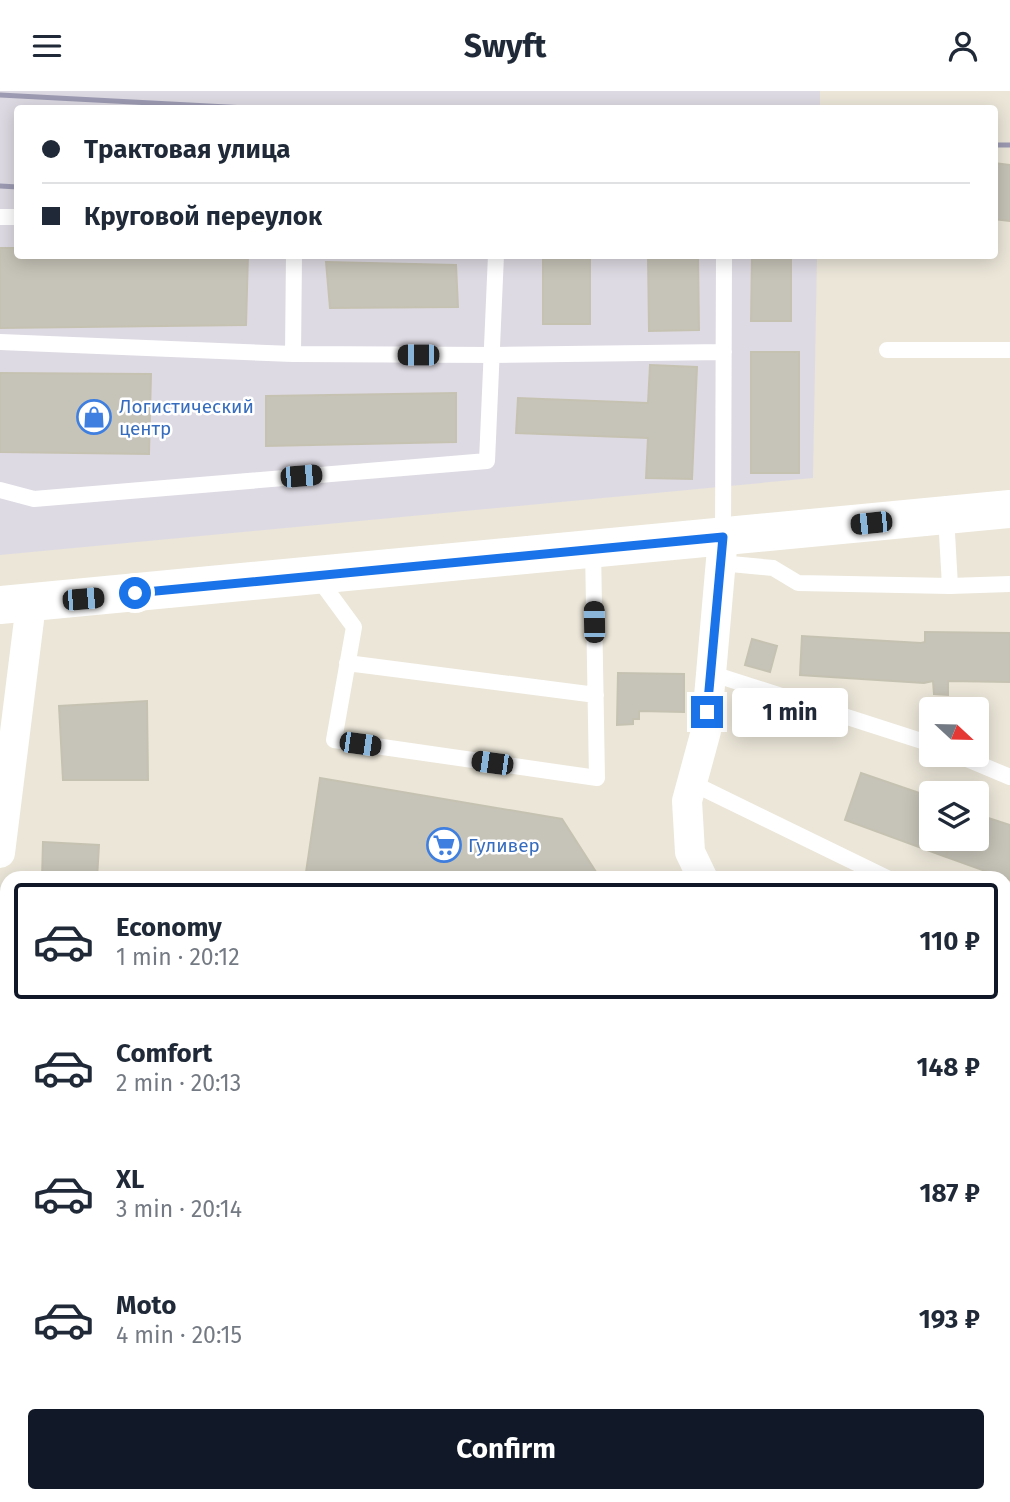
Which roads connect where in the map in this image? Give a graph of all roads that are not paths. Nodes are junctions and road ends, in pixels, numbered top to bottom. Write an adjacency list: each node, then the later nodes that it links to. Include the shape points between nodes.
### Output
1 (294, 259): 8 (lane)
2 (496, 259): 9 (lane)
3 (724, 259): 7 (lane)
4 (0, 342): 8 (lane)
5 (887, 350): 6 (lane)
6 (1010, 350)
7 (724, 352): 9 (lane); 14 (lane)
8 (293, 354): 9 (lane)
9 (493, 355): 10 (lane, via 487,461 34,499)
10 (0, 490)
11 (1010, 509): 12 (main road)
12 (946, 516): 14 (main road); 17 (lane)
13 (593, 549): 14 (main road); 15 (main road); 21 (lane)
14 (722, 550): 17 (lane, via 773,568 798,583); 20 (street)
15 (317, 576): 18 (main road); 19 (lane, via 354,627)
16 (1010, 584): 17 (lane)
17 (950, 586)
18 (15, 604): 26 (street)
19 (348, 663): 21 (lane); 21 (lane, via 334,740 597,778)
20 (710, 673): 22 (lane); 25 (street, via 706,731)
21 (596, 695)
22 (919, 740)
23 (986, 767): 24 (lane)
24 (1010, 777)
25 (692, 783): 27 (street, via 687,801 690,852); 28 (lane)
26 (0, 853)
27 (699, 871)
28 (873, 871)

